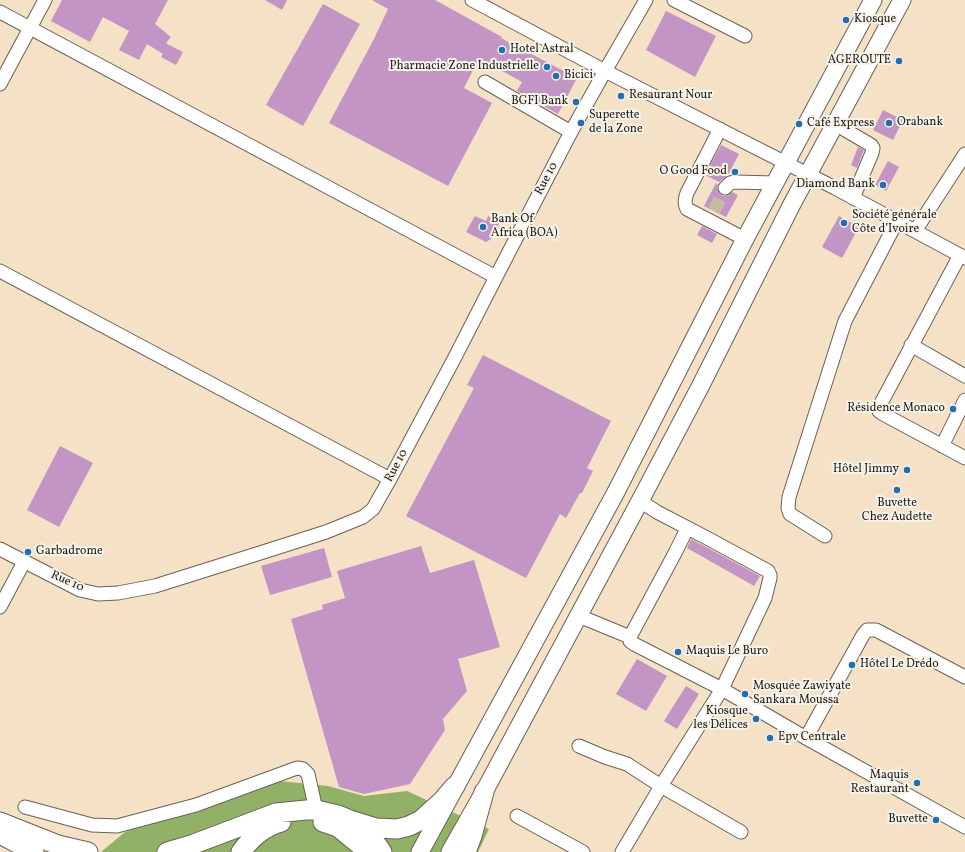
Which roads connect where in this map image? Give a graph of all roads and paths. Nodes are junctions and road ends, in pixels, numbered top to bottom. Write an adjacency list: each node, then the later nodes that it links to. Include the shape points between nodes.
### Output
1 (45, 0): 8 (street)
2 (472, 0): 10 (street)
3 (646, 0): 10 (street, Rue 10)
4 (674, 0): 9 (street)
5 (873, 0): 17 (main road)
6 (902, 0): 13 (main road)
7 (0, 12): 8 (street)
8 (29, 28): 12 (street); 29 (street)
9 (745, 36)
10 (605, 71): 14 (street); 15 (street, Rue 10)
11 (485, 82): 15 (street)
12 (0, 84)
13 (835, 124): 18 (main road); 23 (street, via 873,148)
14 (720, 129): 17 (street); 26 (street, via 685,198 685,204 687,209 712,216)
15 (571, 132): 29 (street, Rue 10)
16 (965, 154): 25 (street)
17 (786, 163): 18 (street); 19 (main road)
18 (808, 174): 20 (street); 22 (main road)
19 (775, 183): 21 (street, via 734,182); 26 (main road)
20 (829, 185): 22 (street, via 811,187); 23 (street)
21 (725, 188)
22 (797, 195): 36 (main road)
23 (853, 198): 24 (street)
24 (897, 222): 25 (street); 38 (street, via 845,321 789,496 790,514)
25 (915, 231): 27 (street)
26 (745, 239): 48 (main road, via 616,492)
27 (962, 257): 30 (street)
28 (0, 271): 35 (street)
29 (496, 277): 35 (street, Rue 10)
30 (911, 345): 31 (street); 33 (street, via 881,402 879,411)
31 (965, 376)
32 (965, 400): 33 (street)
33 (942, 446): 34 (street)
34 (965, 458)
35 (390, 479): 40 (street, Rue 10, via 373,509 363,517 326,532 155,586 98,594 80,590)
36 (640, 501): 37 (street); 42 (main road)
37 (687, 529): 43 (street); 45 (street, via 770,575 765,598)
38 (825, 536)
39 (0, 549): 40 (street, Rue 10)
40 (24, 562): 41 (street)
41 (0, 607)
42 (579, 616): 43 (street); 50 (main road)
43 (630, 637): 45 (street, via 634,644)
44 (965, 677): 46 (street, via 876,630 867,630)
45 (722, 689): 46 (street); 49 (street)
46 (806, 738): 56 (street)
47 (579, 746): 49 (street, via 627,764)
48 (456, 786): 54 (highway, via 421,820 409,826 397,829 376,828); 65 (main road)
49 (661, 786): 57 (street); 69 (street)
50 (484, 792): 66 (main road); 67 (highway)
51 (24, 807): 52 (street, via 92,825 117,826 196,806 297,768 308,774)
52 (316, 810): 54 (highway); 61 (highway, via 276,813)
53 (517, 816): 68 (street)
54 (350, 820): 64 (highway, via 370,836)
55 (0, 822): 60 (highway, via 58,845)
56 (965, 827)
57 (741, 832)
58 (0, 834): 59 (highway)
59 (34, 852)
60 (88, 852)
61 (167, 852)
62 (241, 852): 63 (highway, via 250,840 275,824 306,818 338,827)
63 (366, 852)
64 (382, 852)
65 (420, 852)
66 (450, 852)
67 (466, 852)
68 (583, 852)
69 (622, 852)

